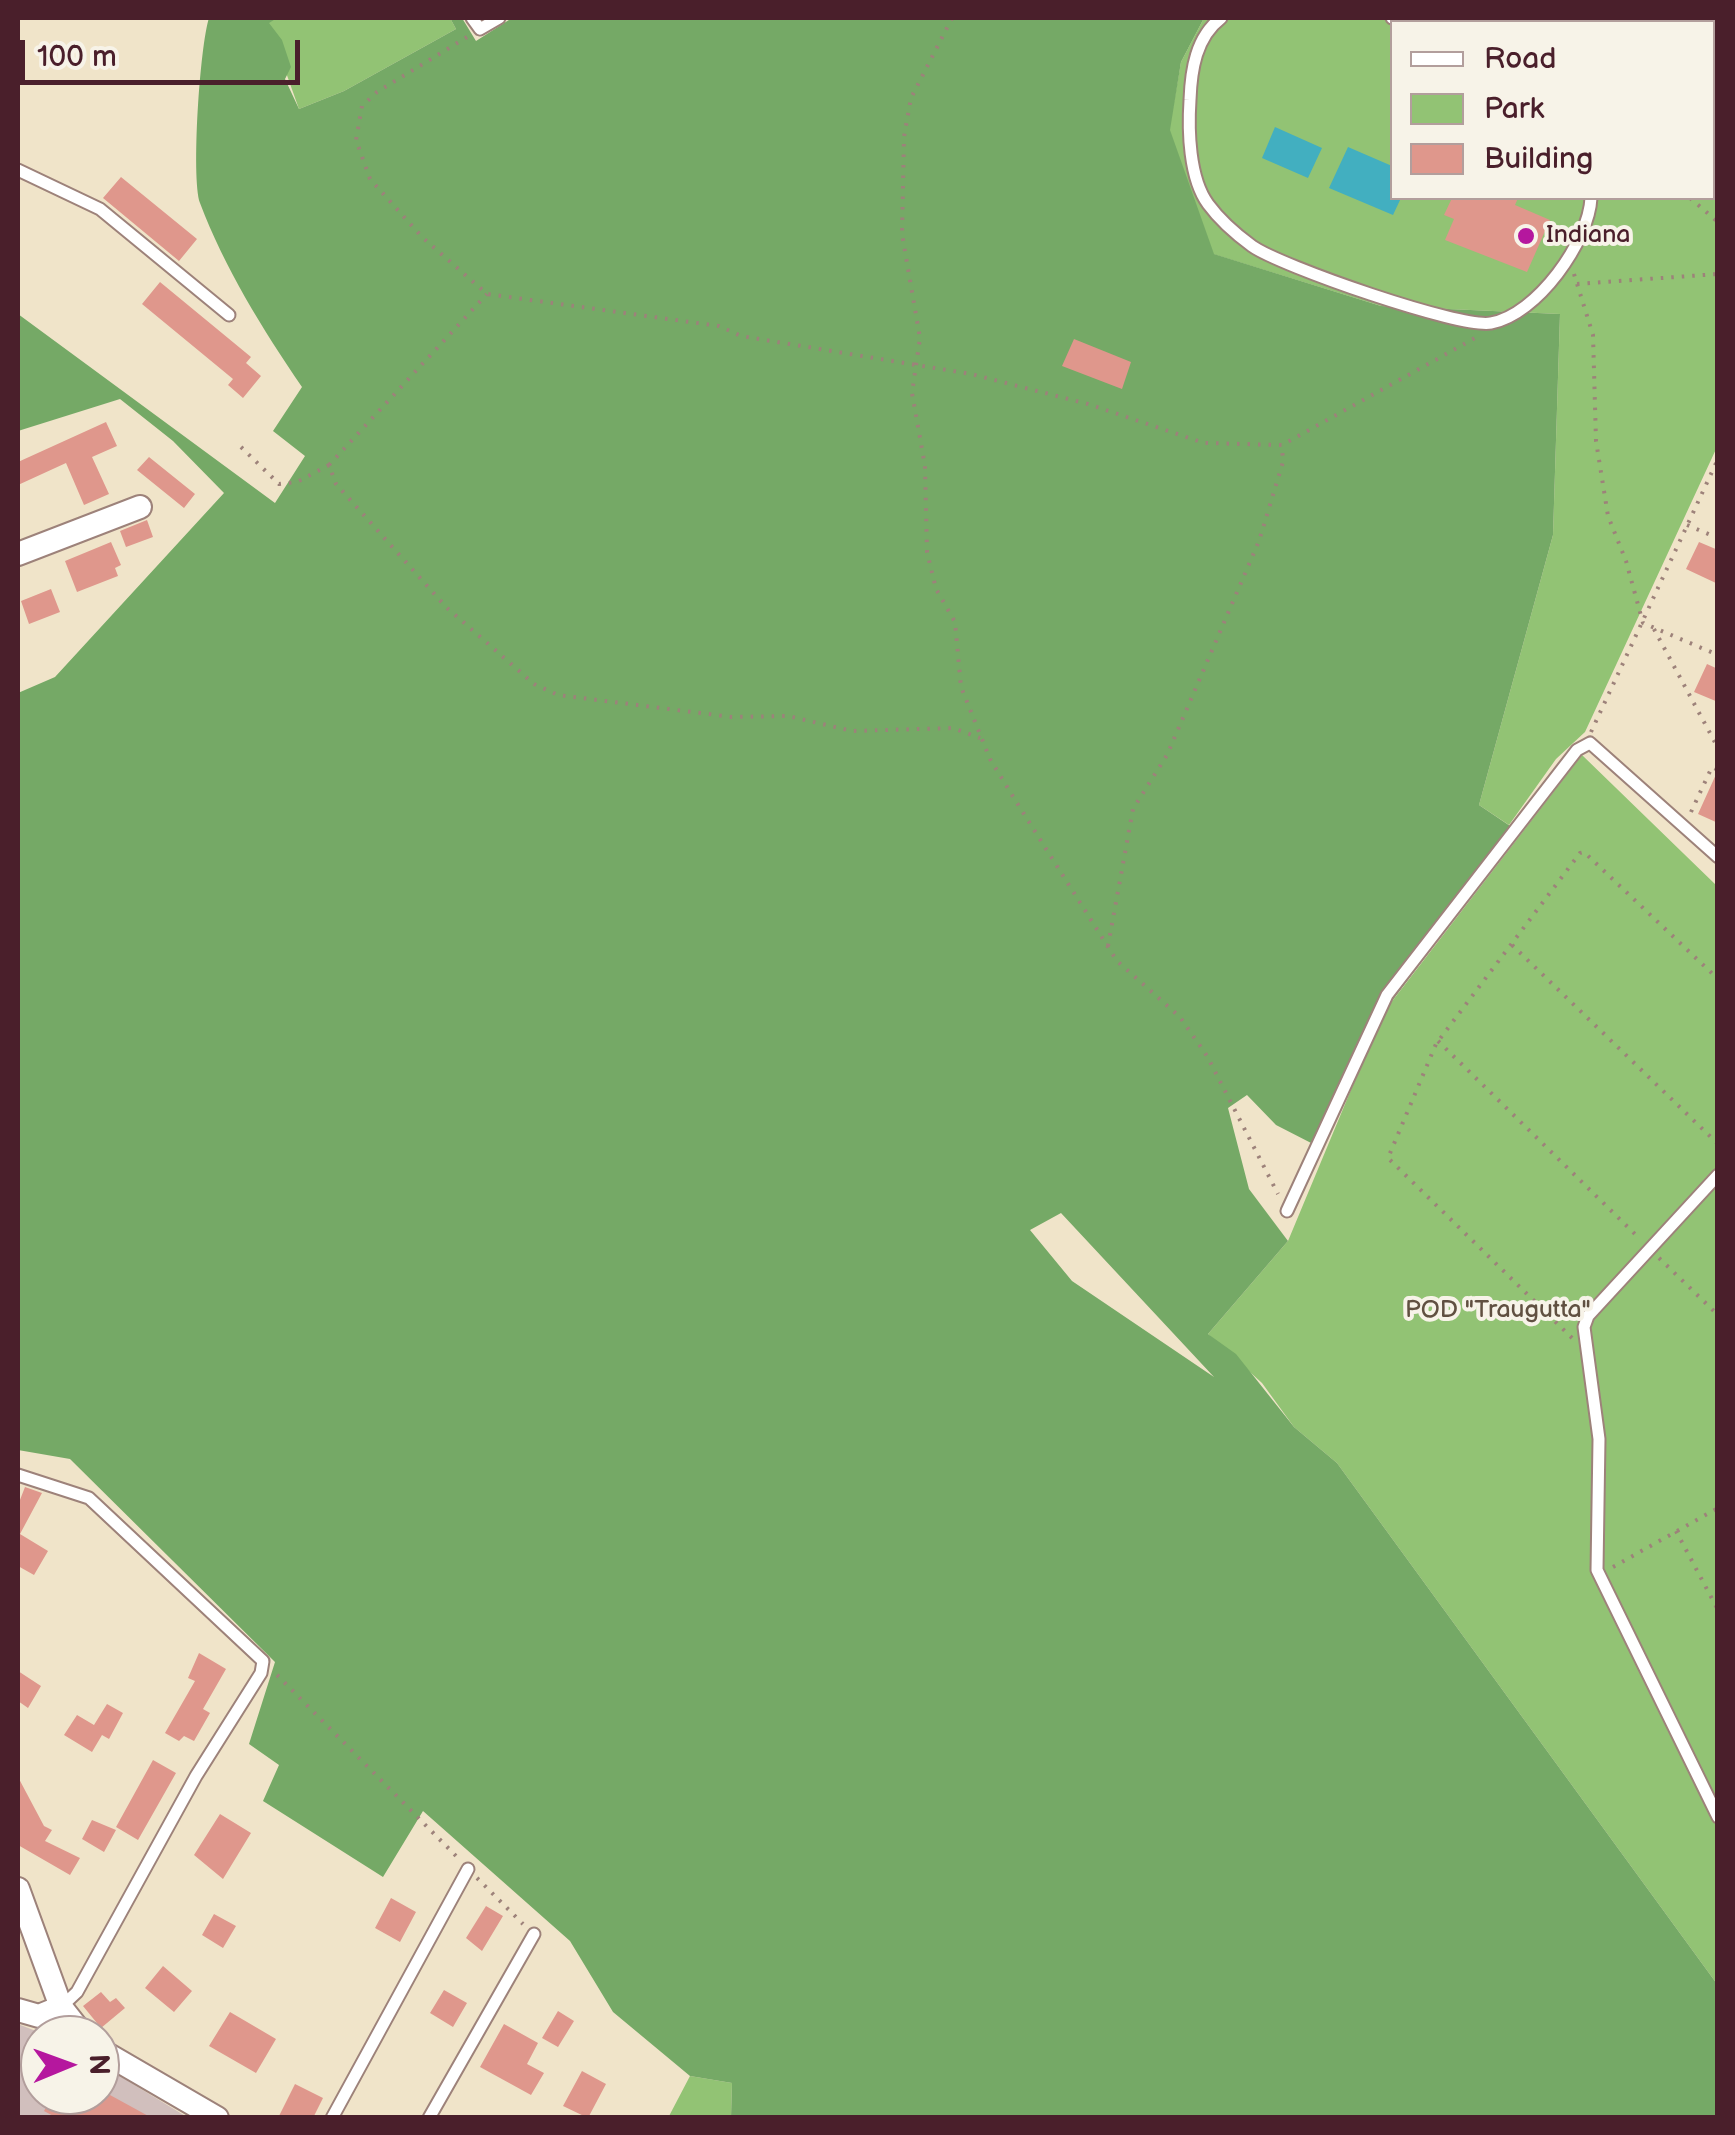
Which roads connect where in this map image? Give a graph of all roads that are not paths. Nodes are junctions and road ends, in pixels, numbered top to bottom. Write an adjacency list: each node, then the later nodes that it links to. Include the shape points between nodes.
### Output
1 (472, 18): 2 (lane, via 480,29)
2 (499, 18)
3 (1221, 18): 5 (lane, via 1209,27 1191,68 1194,166 1206,201 1264,252 1434,314 1490,324 1526,302 1570,259)
4 (18, 170): 6 (lane, via 100,209)
5 (1591, 200)
6 (228, 315)
7 (140, 506): 8 (street)
8 (18, 554)
9 (1718, 856): 11 (lane, via 1590,743 1566,762 1387,994)
10 (1718, 1176): 13 (lane, via 1588,1316 1585,1350 1599,1439 1598,1575)
11 (1287, 1212)
12 (18, 1475): 17 (lane, via 89,1498 263,1661 77,1992)
13 (1718, 1817)
14 (468, 1869): 22 (lane)
15 (18, 1889): 17 (street)
16 (534, 1934): 23 (lane)
17 (61, 2007): 18 (street, via 39,2016); 19 (street)
18 (18, 2010)
19 (67, 2015)
20 (120, 2062): 21 (street)
21 (216, 2118)
22 (332, 2118)
23 (429, 2118)

